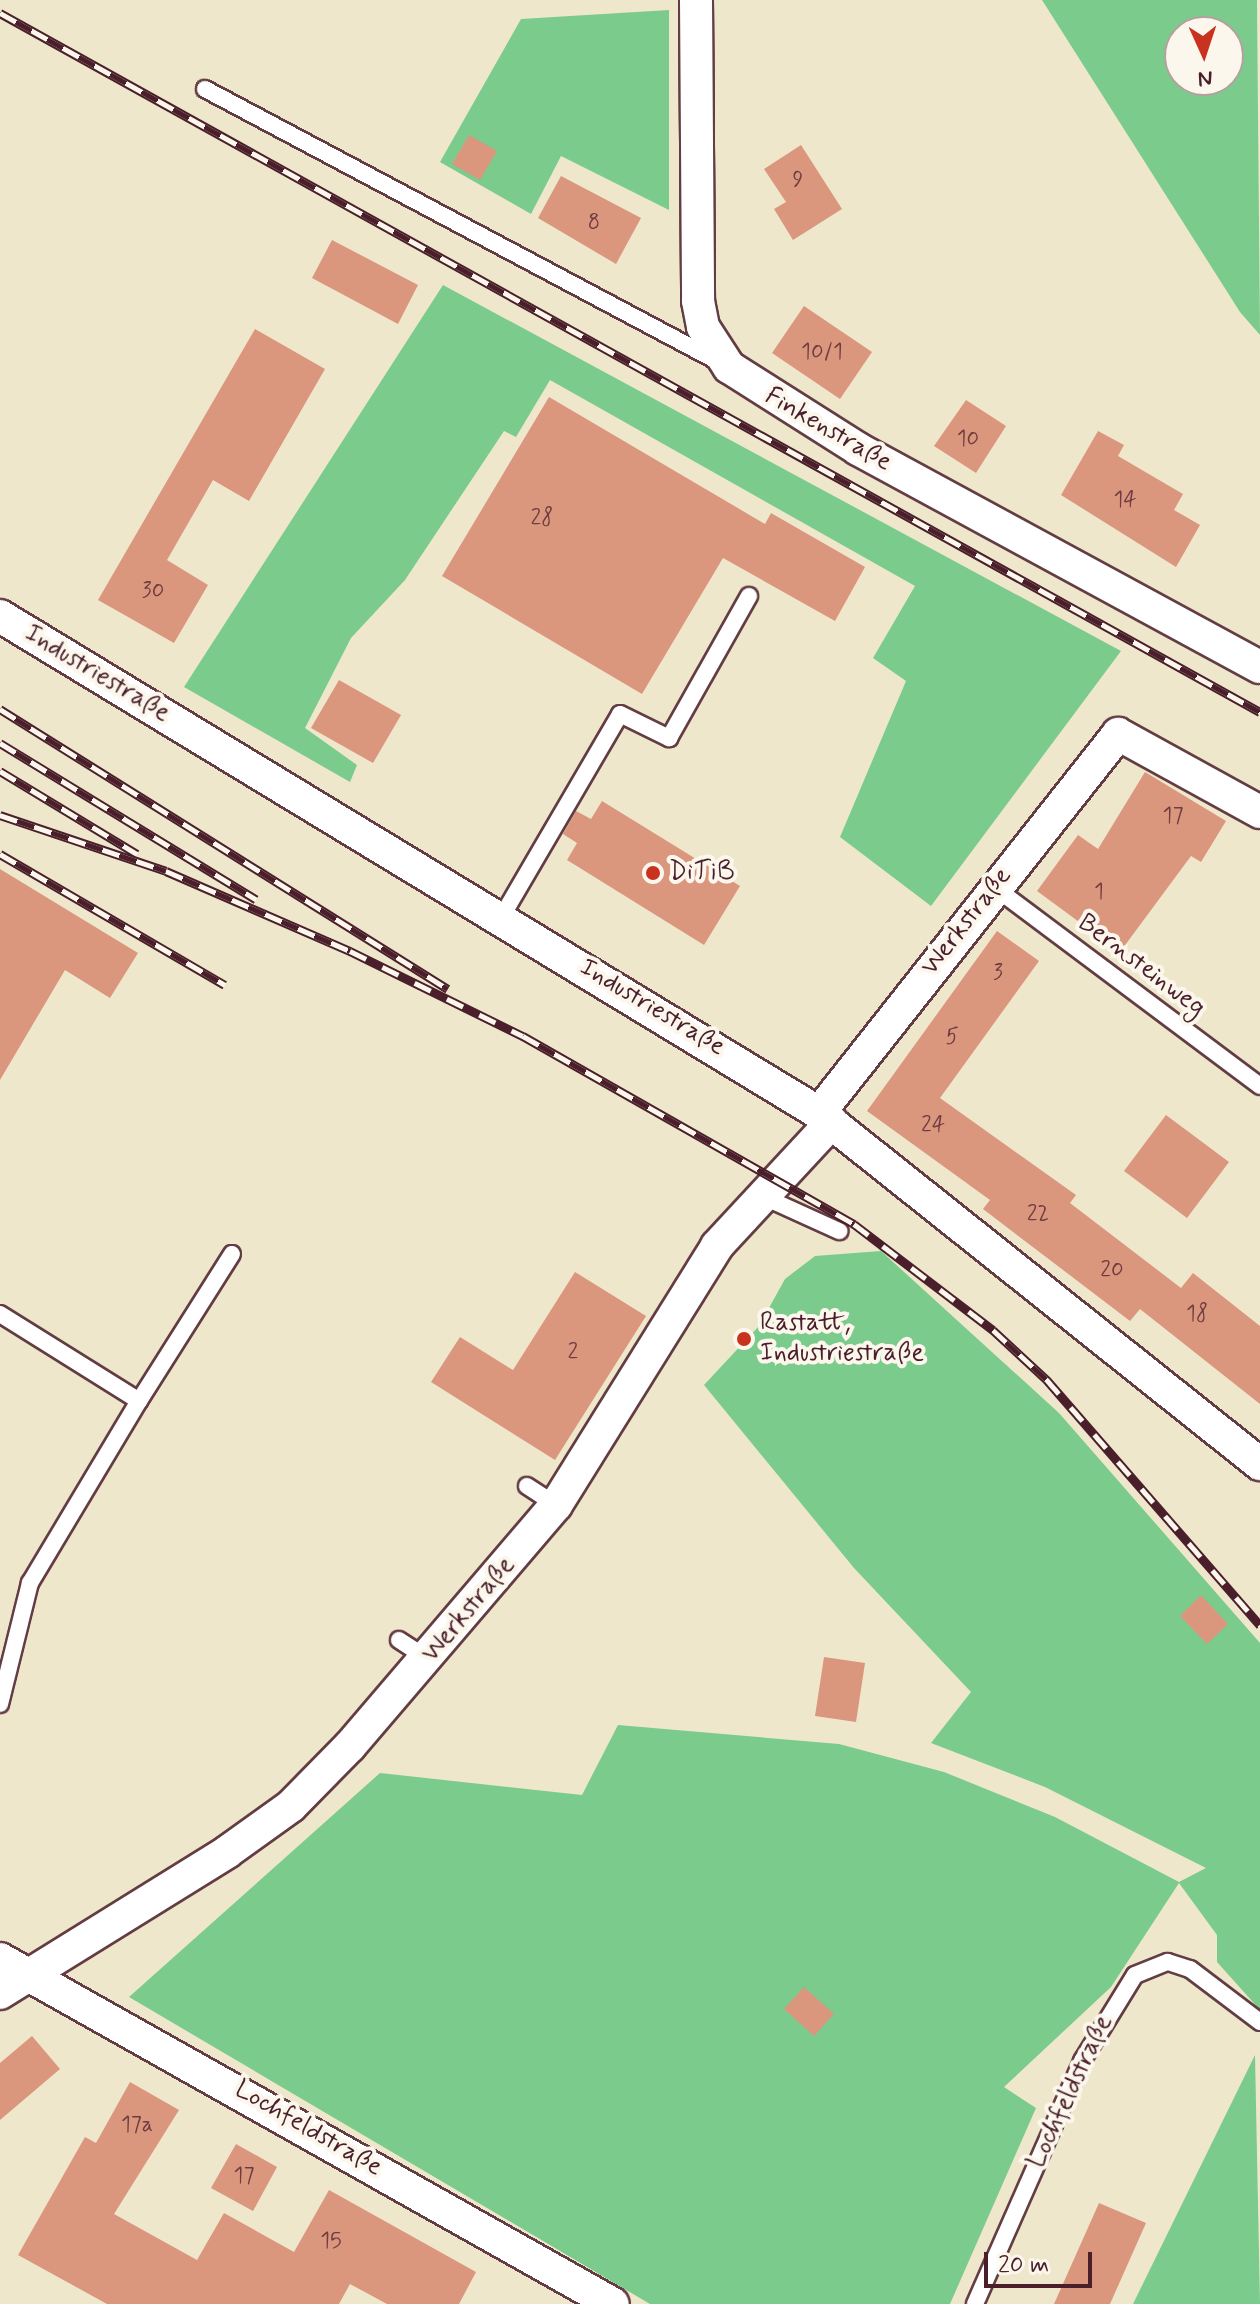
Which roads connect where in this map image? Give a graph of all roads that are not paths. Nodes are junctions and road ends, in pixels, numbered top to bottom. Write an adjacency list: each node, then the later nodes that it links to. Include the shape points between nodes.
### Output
1 (696, 0): 3 (street, Finkenstraße, via 698,301 713,348)
2 (205, 89): 3 (lane)
3 (729, 367): 6 (street, Finkenstraße, via 858,449)
4 (749, 596): 9 (lane, via 669,738 620,714)
5 (0, 616): 9 (street, Industriestraße)
6 (1260, 667)
7 (1260, 812): 8 (street, Werkstraße, via 1118,734)
8 (993, 886): 10 (lane, Bernsteinweg); 11 (street, Werkstraße)
9 (501, 918): 11 (street, Industriestraße)
10 (1260, 1086)
11 (826, 1118): 12 (street, Werkstraße); 17 (street, Industriestraße)
12 (762, 1196): 13 (lane); 19 (street, Werkstraße, via 717,1246)
13 (839, 1231)
14 (232, 1254): 16 (lane)
15 (0, 1314): 16 (lane)
16 (139, 1401): 22 (lane, via 30,1583)
17 (1260, 1464)
18 (527, 1486): 19 (lane)
19 (556, 1505): 21 (street, Werkstraße)
20 (399, 1640): 21 (lane)
21 (428, 1659): 24 (street, Werkstraße, via 291,1806)
22 (0, 1704)
23 (0, 1959): 24 (street, Lochfeldstraße)
24 (30, 1971): 25 (street, Werkstraße); 27 (street, Lochfeldstraße)
25 (0, 1993)
26 (1260, 2022): 28 (lane, Lochfeldstraße, via 1190,1969 1168,1962 1135,1975 1082,2061)
27 (613, 2304)
28 (975, 2304)

